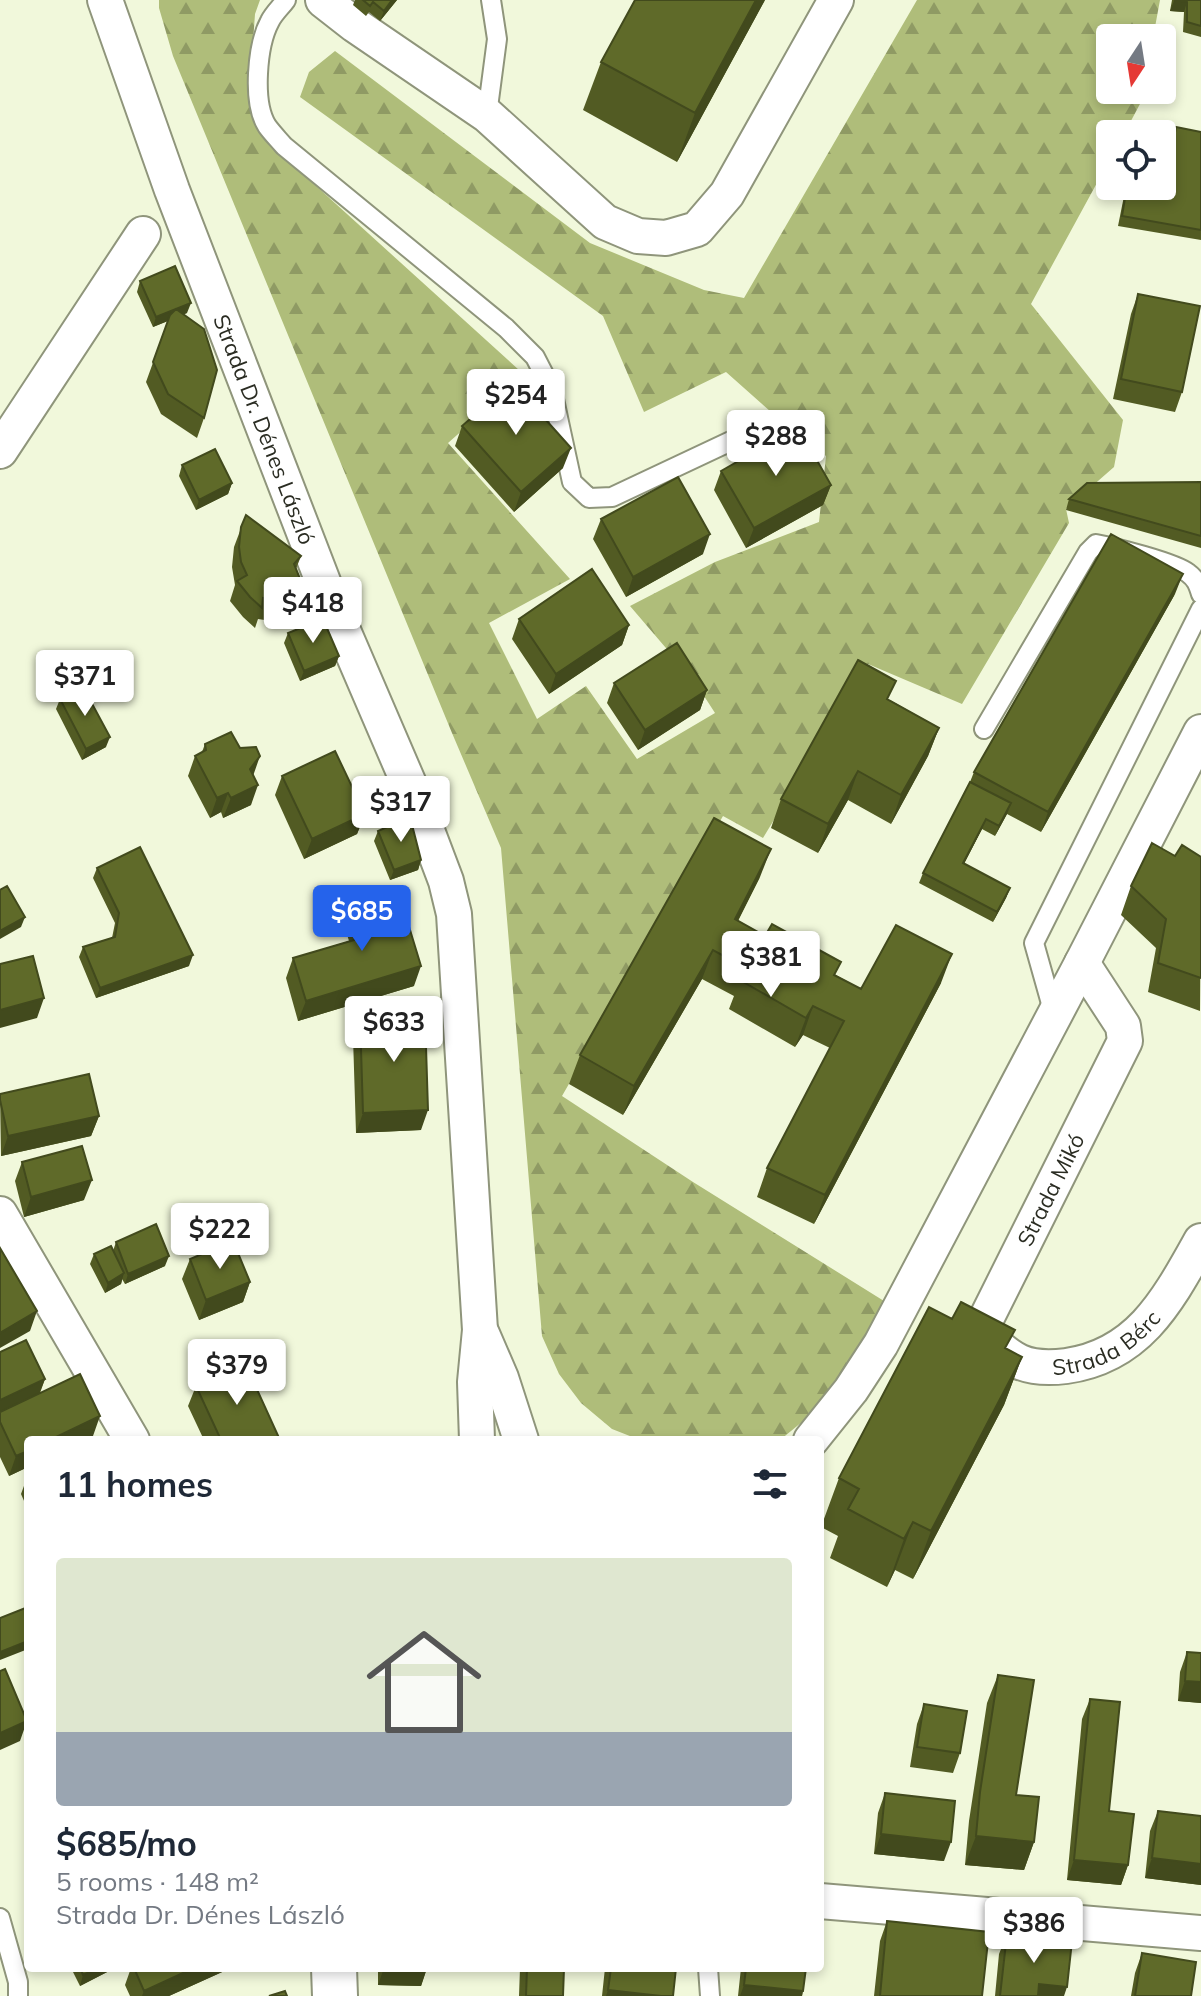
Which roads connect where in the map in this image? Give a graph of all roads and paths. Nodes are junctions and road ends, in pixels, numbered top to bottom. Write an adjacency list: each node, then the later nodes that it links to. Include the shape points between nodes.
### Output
1 (105, 0): 18 (street, Strada Dr. Dénes László, via 172,190 332,605 446,881 454,914)
2 (286, 0): 8 (lane, via 261,44 258,71 266,124 284,146 535,357 552,390 572,482 589,498 612,497)
3 (323, 0): 6 (street)
4 (491, 0): 6 (lane, via 497,39)
5 (836, 0): 6 (street, via 727,194 697,229 666,238 638,236 605,222)
6 (487, 115)
7 (143, 234): 9 (street)
8 (748, 433)
9 (0, 451)
10 (1201, 594): 12 (lane, via 1185,570 1096,544)
11 (1201, 609): 15 (lane, via 1034,943)
12 (984, 729)
13 (1201, 732): 14 (street)
14 (1082, 963): 15 (street); 19 (street, Strada Mikó, via 1123,1026 1125,1041)
15 (1054, 1014): 20 (street)
16 (0, 1214): 21 (street)
17 (1201, 1241): 19 (street, Strada Bérc, via 1146,1325 1131,1340 1087,1363 1024,1366 1002,1352)
18 (480, 1330): 22 (street); 23 (street)
19 (951, 1335): 20 (street)
20 (881, 1344): 24 (street)
21 (130, 1436)
22 (477, 1436)
23 (520, 1436)
24 (814, 1436)
25 (824, 1901): 27 (street)
26 (0, 1918): 30 (lane)
27 (1201, 1933)
28 (334, 1972): 31 (street)
29 (708, 1972): 32 (lane)
30 (18, 1996)
31 (335, 1996)
32 (710, 1996)

